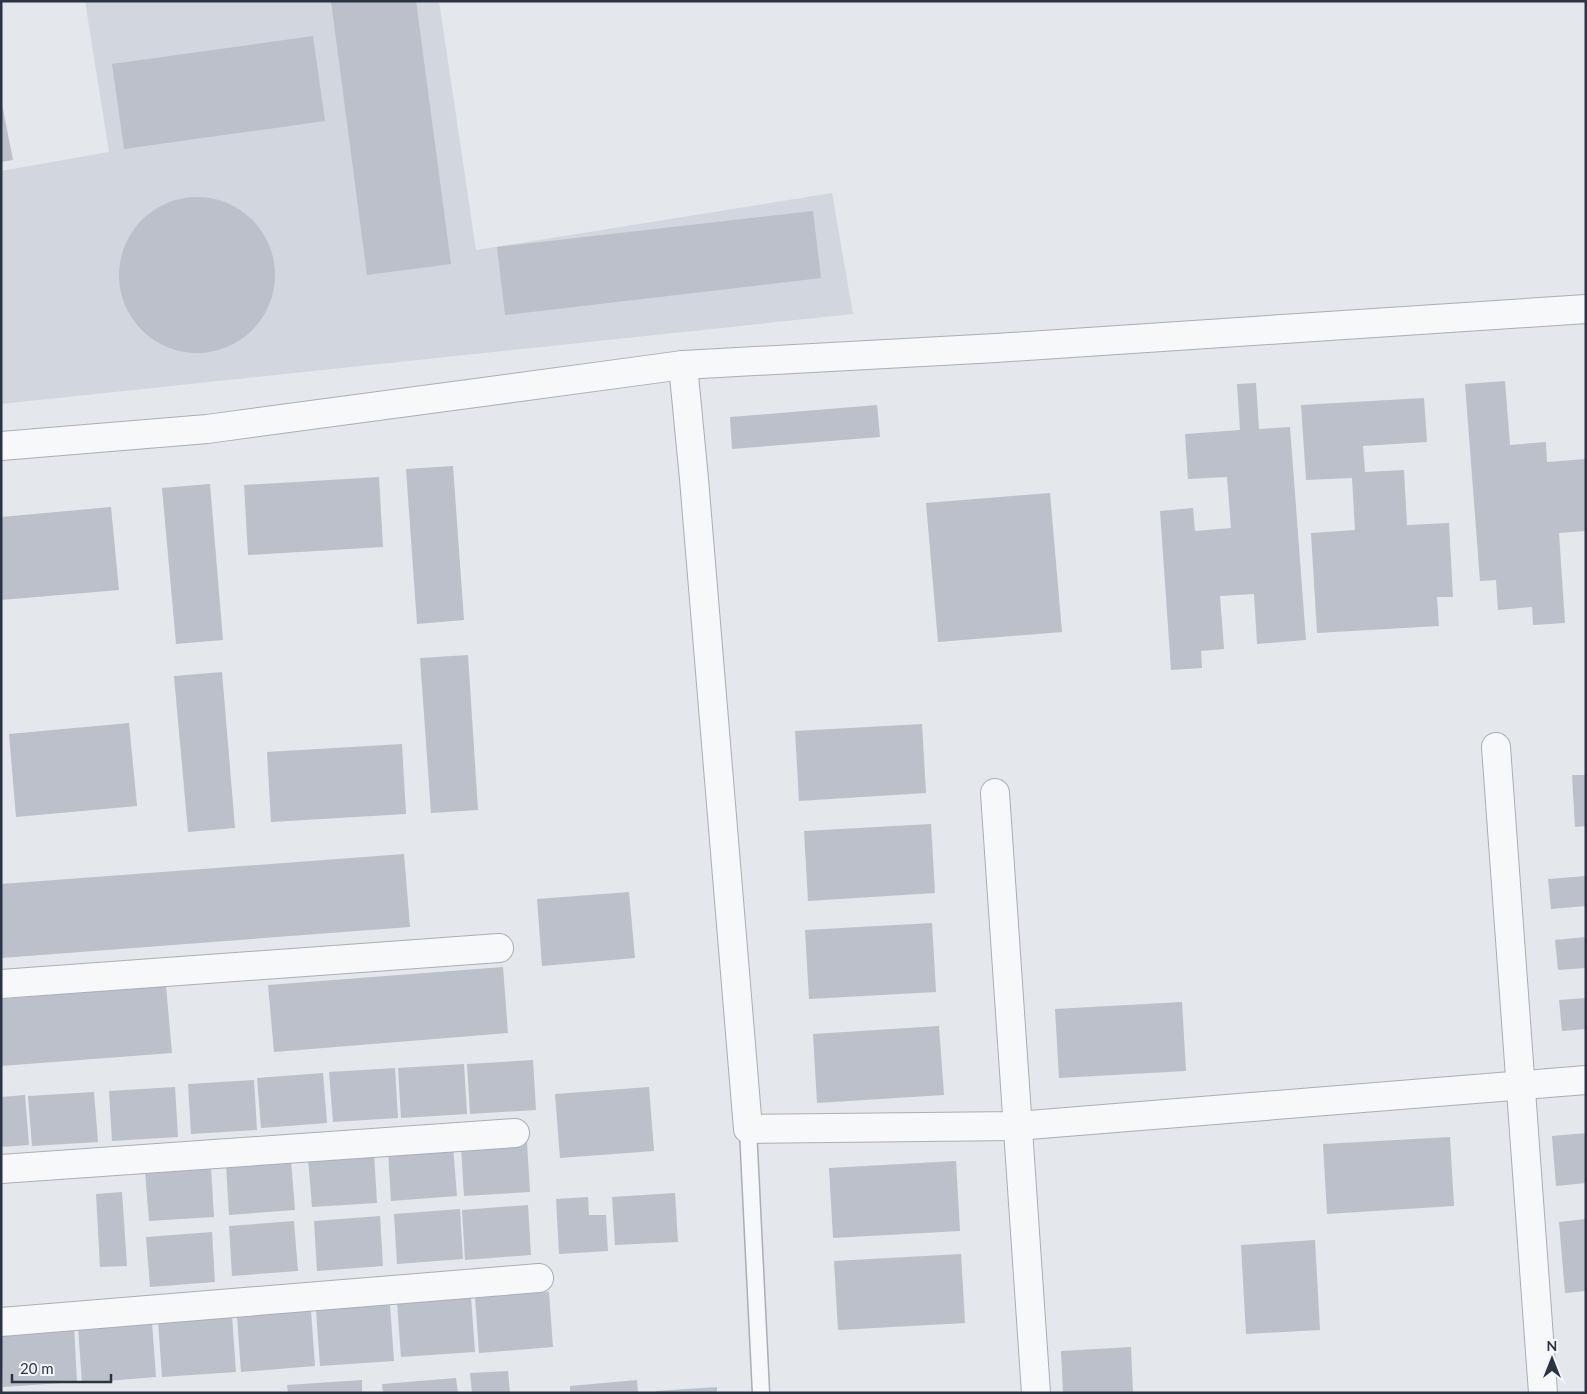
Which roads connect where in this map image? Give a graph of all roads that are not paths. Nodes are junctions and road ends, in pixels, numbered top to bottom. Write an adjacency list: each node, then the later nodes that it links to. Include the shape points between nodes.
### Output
1 (1586, 309): 2 (street)
2 (682, 365): 3 (street, via 207,429); 11 (street)
3 (1, 446)
4 (1496, 747): 9 (street)
5 (995, 793): 10 (street)
6 (499, 948): 7 (street)
7 (1, 984)
8 (1586, 1080): 9 (street)
9 (1520, 1086): 10 (street); 18 (street)
10 (1016, 1126): 11 (street); 17 (street)
11 (748, 1129): 16 (lane)
12 (515, 1133): 13 (street)
13 (1, 1169)
14 (539, 1278): 15 (street)
15 (1, 1322)
16 (761, 1393)
17 (1036, 1393)
18 (1544, 1393)

